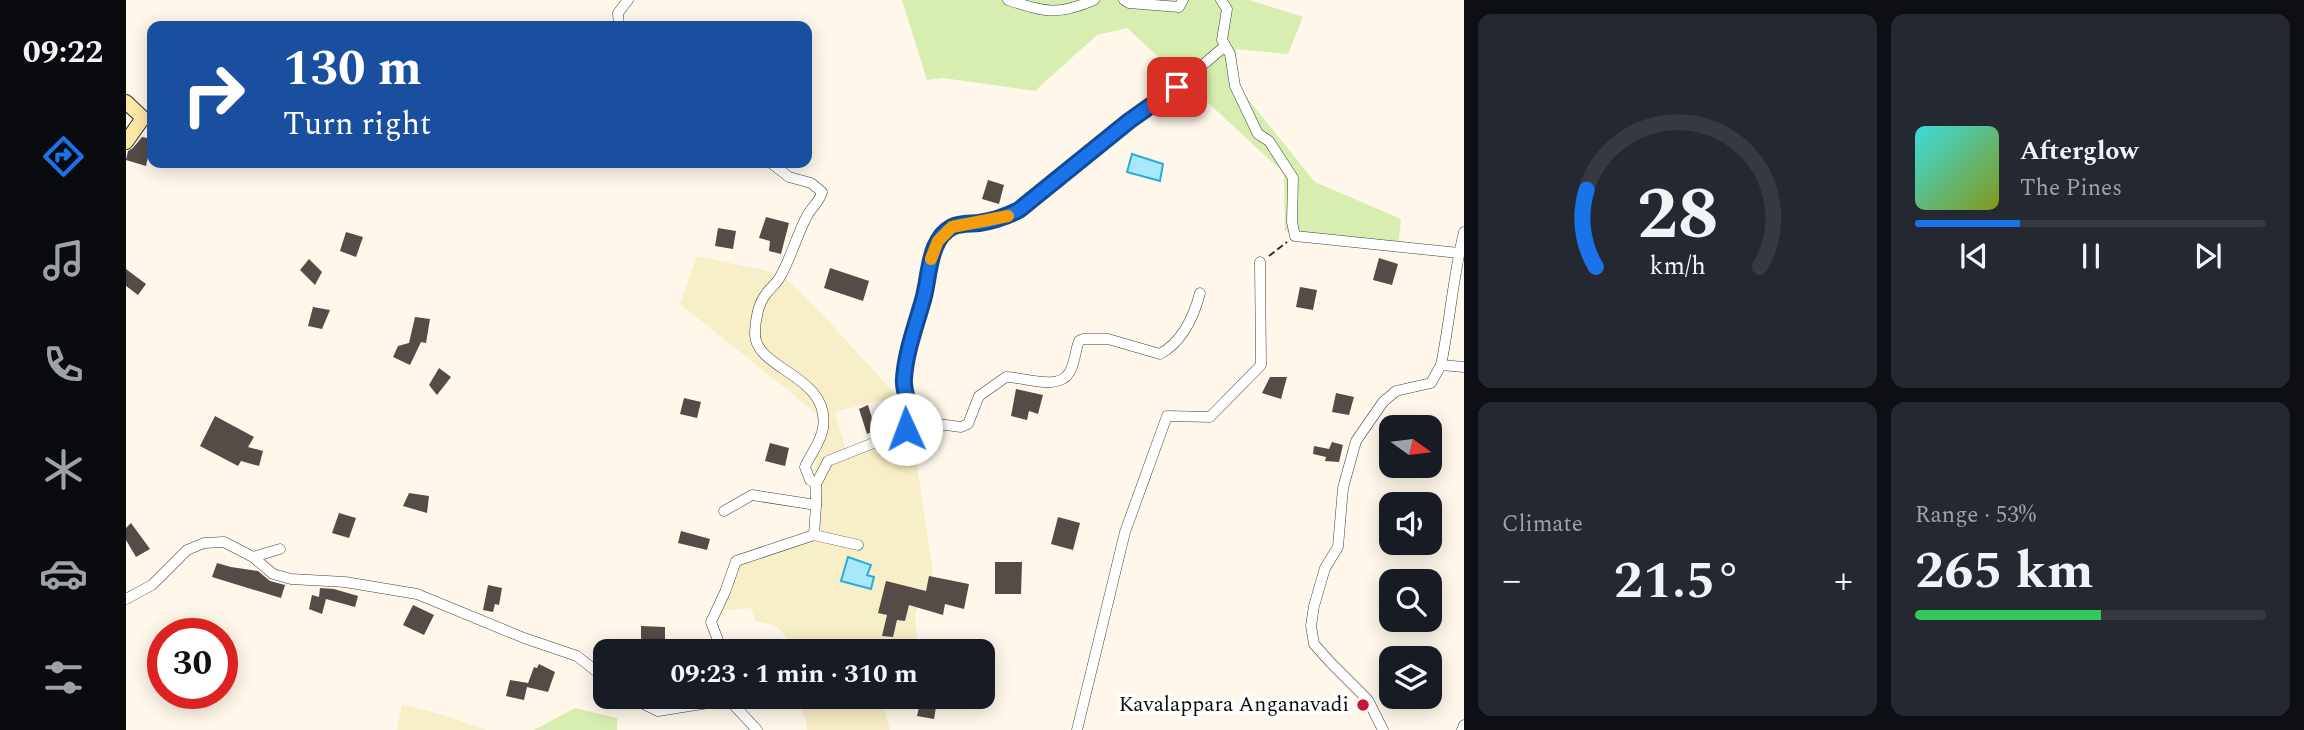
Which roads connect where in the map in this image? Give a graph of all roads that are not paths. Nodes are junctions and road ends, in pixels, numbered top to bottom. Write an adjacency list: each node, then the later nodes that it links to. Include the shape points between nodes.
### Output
1 (628, 0): 7 (street, via 618,13)
2 (1008, 0): 3 (street, via 1049,12 1071,10)
3 (1094, 0)
4 (1124, 0): 5 (street, via 1179,7)
5 (1183, 0)
6 (1222, 0): 8 (street, via 1227,9 1222,30)
7 (619, 21)
8 (1225, 46): 15 (street, via 1235,86 1258,134 1269,141 1293,178 1295,236); 20 (street, via 1019,210 944,233 926,276 904,375)
9 (126, 102): 10 (main road)
10 (147, 119)
11 (147, 121): 12 (main road)
12 (126, 142)
13 (777, 168): 21 (street, via 822,192 780,278 764,296 755,335 765,355 810,388 821,405 823,429 805,467)
14 (1464, 232): 15 (street)
15 (1459, 253): 18 (street)
16 (1260, 262): 35 (street, via 1261,365 1210,417 1167,416 1125,532)
17 (1200, 293): 20 (street, via 1182,334 1160,354 1108,339 1083,339 1069,373 1060,381 1006,377 979,396 968,424)
18 (1441, 365): 19 (street); 36 (street, via 1431,383 1396,391 1383,402 1356,441 1343,488 1338,547 1325,568 1314,606 1314,643 1368,700)
19 (1464, 368)
20 (909, 424): 21 (street, via 828,461)
21 (816, 484): 22 (street)
22 (816, 505): 23 (street, via 752,495); 24 (street)
23 (724, 511)
24 (814, 535): 25 (street); 29 (street, via 736,561 711,622)
25 (858, 545)
26 (280, 549): 27 (street)
27 (253, 557): 28 (street, via 224,542 204,543 187,550 152,585); 30 (street, via 273,574 291,579 417,594 577,656)
28 (126, 599)
29 (717, 639)
30 (593, 669)
31 (652, 709): 32 (street)
32 (675, 709)
33 (739, 709): 34 (street)
34 (757, 730)
35 (1077, 730)
36 (1382, 730)

